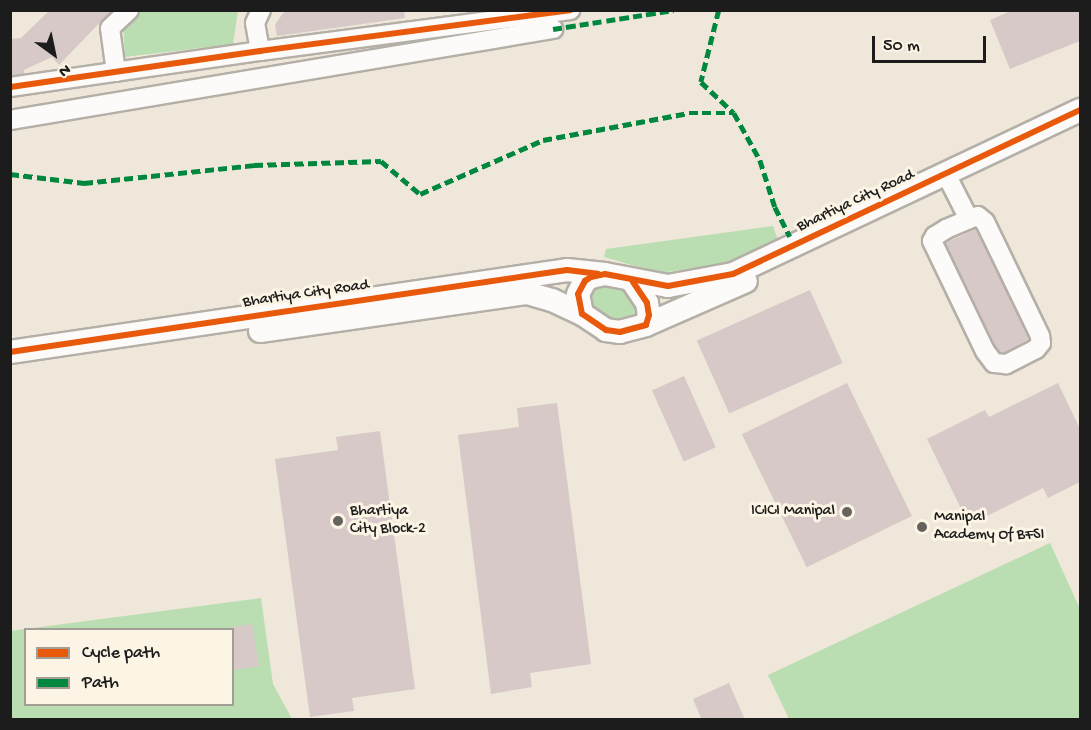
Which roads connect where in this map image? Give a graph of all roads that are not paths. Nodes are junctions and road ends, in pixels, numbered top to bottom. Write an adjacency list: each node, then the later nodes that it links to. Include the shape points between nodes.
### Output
1 (129, 10): 7 (street, via 110,28)
2 (570, 10): 4 (street)
3 (256, 15): 6 (street)
4 (471, 17): 6 (street)
5 (553, 29): 9 (street)
6 (260, 51): 7 (street)
7 (104, 74): 8 (street); 9 (street, via 110,94)
8 (10, 87)
9 (101, 104): 11 (street)
10 (1080, 110): 16 (street, Bhartiya City Road, via 733,274 668,286)
11 (10, 120)
12 (1080, 122): 13 (street, Bhartiya City Road)
13 (951, 184): 14 (street); 18 (street, Bhartiya City Road)
14 (969, 219): 14 (street, via 946,229 932,241 985,351 994,363 1006,364 1036,349 1041,343 1040,336 985,222 978,216)
15 (605, 274): 16 (street, Bhartiya City Road); 17 (street, via 591,277 580,287 578,301); 19 (street, Bhartiya City Road, via 567,270)
16 (633, 282): 18 (street, via 647,303)
17 (582, 314): 18 (street, Bhartiya City Road, via 594,324 620,332); 20 (street, Bhartiya City Road, via 527,293)
18 (646, 325)
19 (10, 352)
20 (10, 366)

